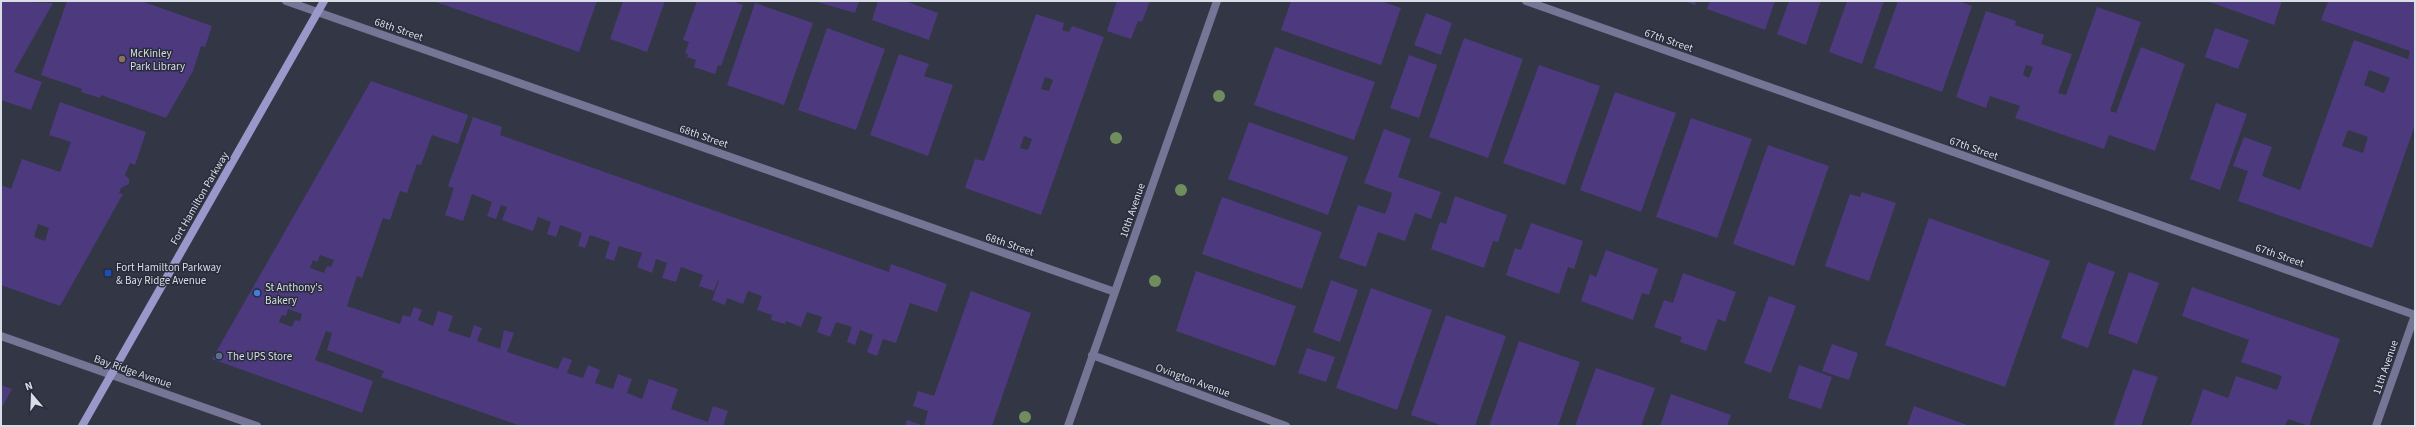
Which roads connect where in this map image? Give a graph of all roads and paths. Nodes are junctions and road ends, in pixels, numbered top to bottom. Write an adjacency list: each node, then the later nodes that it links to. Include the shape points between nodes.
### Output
1 (286, 1): 5 (street, 68th Street)
2 (324, 1): 5 (main road, Fort Hamilton Parkway)
3 (1217, 1): 6 (street, 10th Avenue)
4 (1526, 1): 7 (street, 67th Street)
5 (318, 12): 6 (street, 68th Street); 10 (main road, Fort Hamilton Parkway)
6 (1115, 292): 9 (street, 10th Avenue)
7 (2415, 315): 15 (street, 11th Avenue)
8 (1, 336): 10 (street, Bay Ridge Avenue)
9 (1092, 355): 13 (street, 10th Avenue); 14 (street, Ovington Avenue)
10 (111, 375): 11 (main road, Fort Hamilton Parkway); 12 (street, Bay Ridge Avenue)
11 (82, 426)
12 (257, 426)
13 (1068, 426)
14 (1286, 426)
15 (2376, 426)

